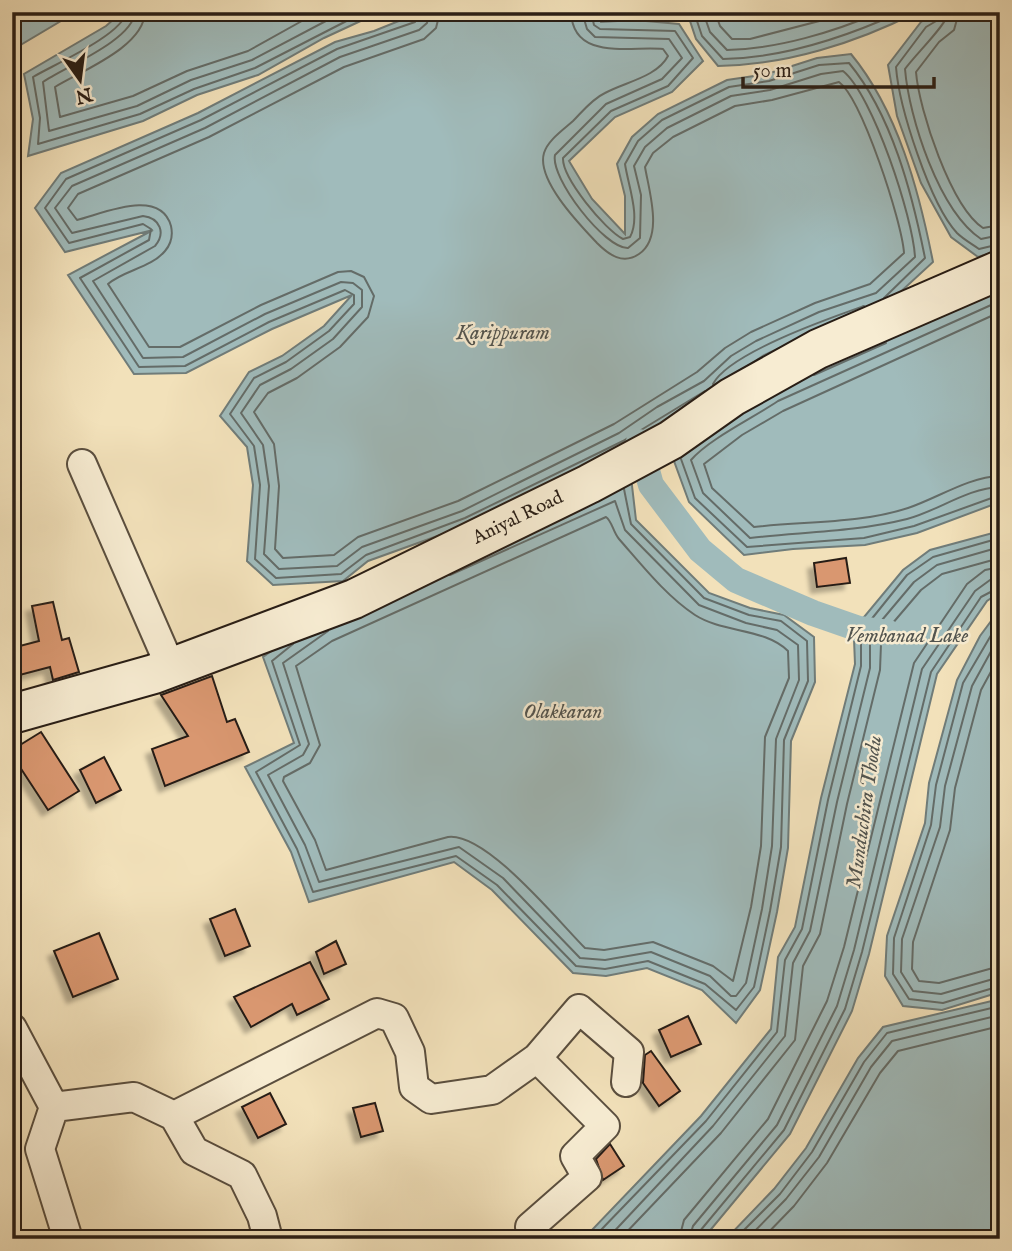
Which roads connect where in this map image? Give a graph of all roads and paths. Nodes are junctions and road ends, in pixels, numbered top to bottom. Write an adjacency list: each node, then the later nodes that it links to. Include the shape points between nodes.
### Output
1 (1000, 270): 3 (main road, Aniyal Road, via 818,349 722,403 671,440 354,599)
2 (82, 464): 3 (street)
3 (171, 668): 4 (main road, Aniyal Road)
4 (12, 714)
5 (12, 1028): 8 (street)
6 (537, 1058): 7 (street, via 579,1009 629,1052); 9 (street, via 492,1090 431,1099 414,1087 410,1052 394,1018 377,1013); 10 (street, via 605,1126 575,1156 587,1177)
7 (626, 1082)
8 (54, 1107): 9 (street, via 134,1097); 11 (street, via 40,1149)
9 (174, 1116): 12 (street, via 194,1151 242,1175)
10 (530, 1227)
11 (68, 1239)
12 (268, 1239)

